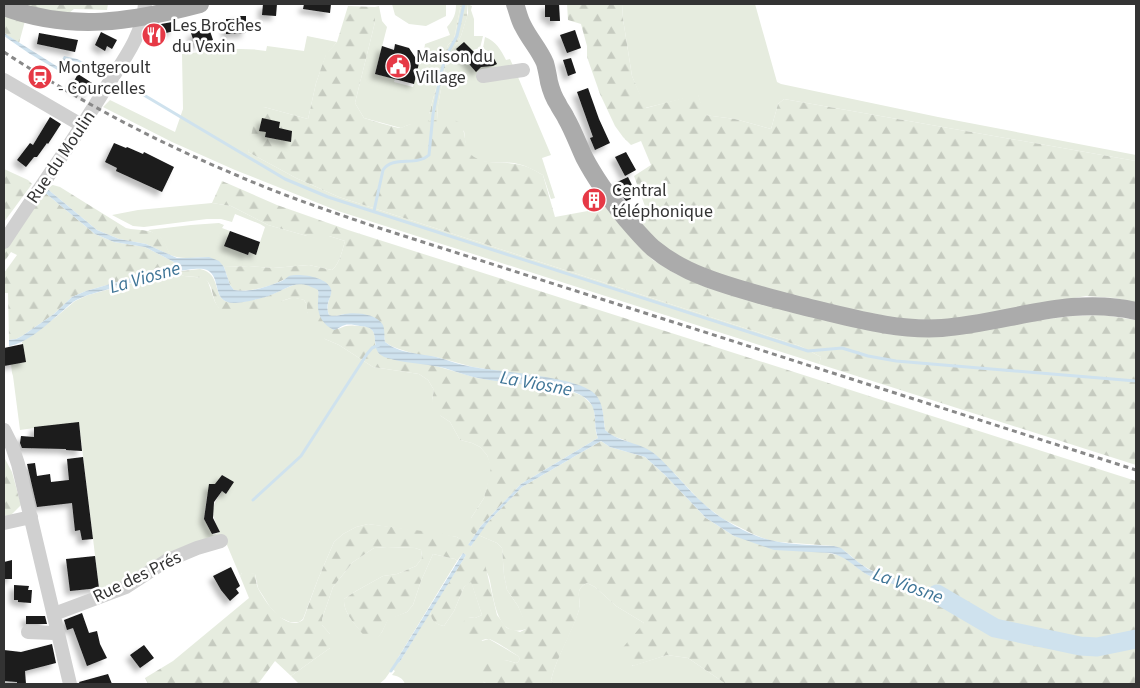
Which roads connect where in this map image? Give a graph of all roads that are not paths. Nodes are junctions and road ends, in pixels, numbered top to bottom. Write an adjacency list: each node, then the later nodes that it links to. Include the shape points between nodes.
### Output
1 (200, 4): 4 (main road, via 163,13)
2 (515, 4): 10 (main road, via 521,24 545,64 558,105 611,200 642,238 683,268 722,283 888,325 957,326 1076,307 1106,306)
3 (4, 7): 4 (main road, via 71,22 101,22)
4 (144, 10): 8 (street, Rue du Moulin, via 136,39)
5 (523, 70): 6 (street)
6 (483, 76)
7 (4, 80): 8 (street)
8 (83, 126): 9 (street, Rue du Moulin)
9 (4, 242)
10 (1136, 312)
11 (4, 430): 12 (street, via 18,464)
12 (31, 517): 13 (street); 15 (street)
13 (4, 523)
14 (221, 541): 15 (street, Rue des Prés, via 166,561 126,586)
15 (54, 614): 17 (street)
16 (28, 632): 17 (street)
17 (58, 632): 18 (street)
18 (70, 684)

